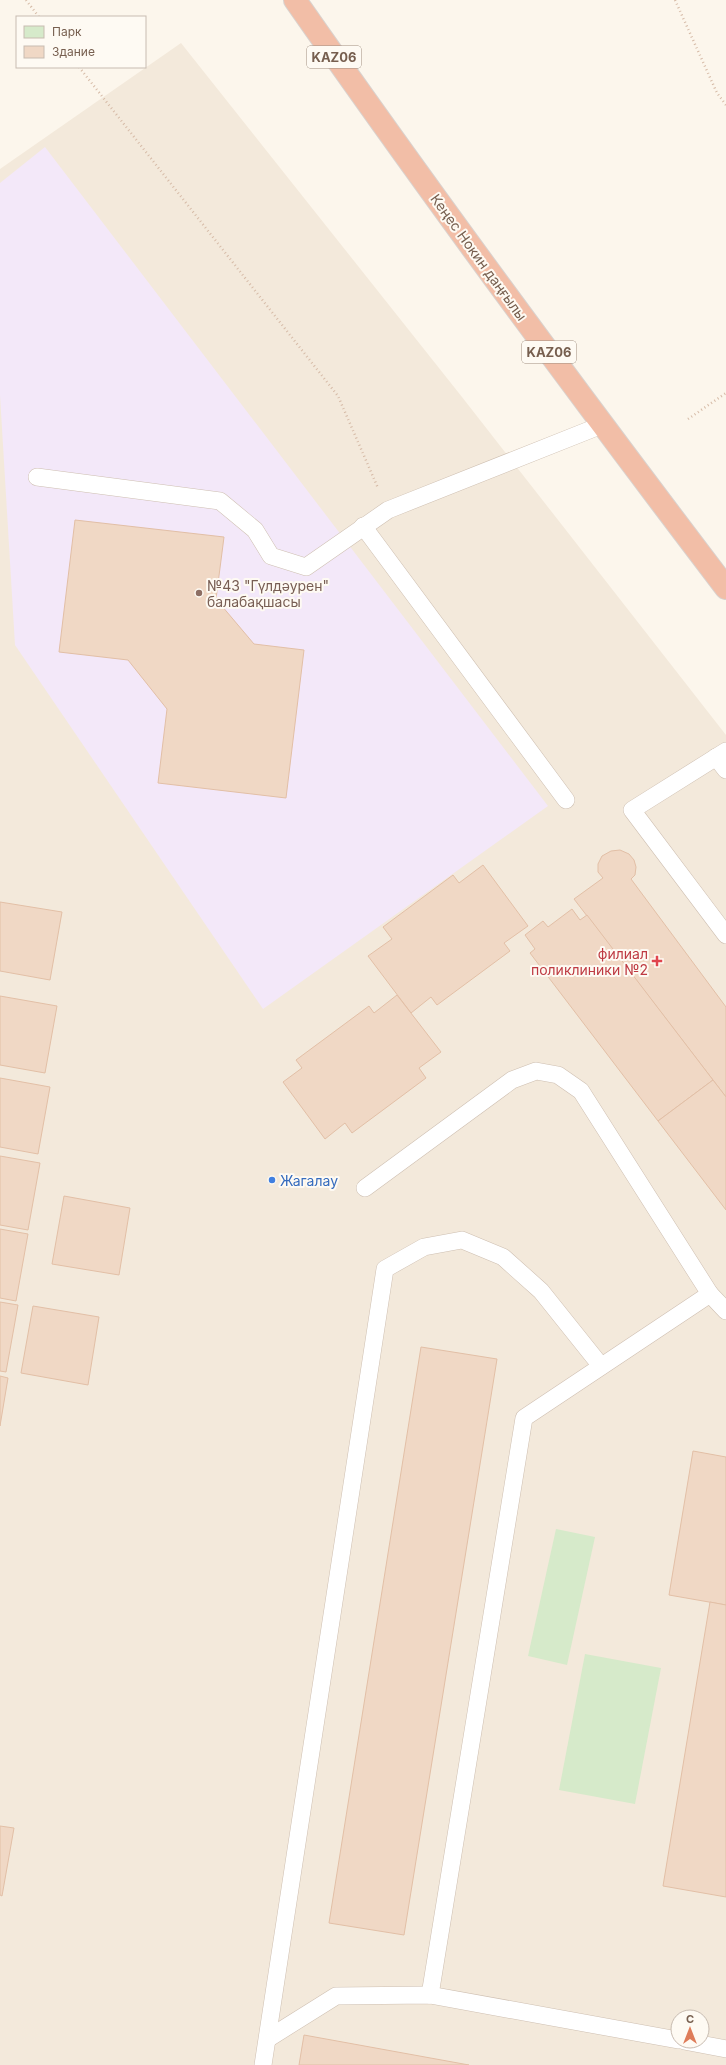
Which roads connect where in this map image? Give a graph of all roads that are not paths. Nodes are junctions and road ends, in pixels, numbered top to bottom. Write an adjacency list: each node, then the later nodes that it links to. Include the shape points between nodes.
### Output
1 (295, 0): 2 (highway, Кеңес Нокин даңғылы / KАZ06, via 374,113)
2 (602, 425): 4 (lane, via 388,510); 5 (highway, Кеңес Нокин даңғылы / KАZ06)
3 (37, 477): 4 (lane, via 220,501 256,530 271,556 306,567 346,541)
4 (363, 526): 7 (lane)
5 (726, 588)
6 (723, 759): 8 (lane, via 632,810)
7 (566, 800)
8 (726, 935)
9 (365, 1188): 10 (lane, via 512,1080 536,1071 558,1075 581,1091)
10 (710, 1294): 11 (lane); 12 (lane)
11 (726, 1311)
12 (602, 1366): 13 (lane, via 524,1418); 14 (lane, via 541,1291 503,1257 462,1240 424,1247 385,1269)
13 (430, 1996): 14 (lane, via 336,1996); 15 (lane)
14 (268, 2038): 18 (lane)
15 (670, 2039)
16 (710, 2045): 17 (lane)
17 (726, 2048)
18 (263, 2065)

